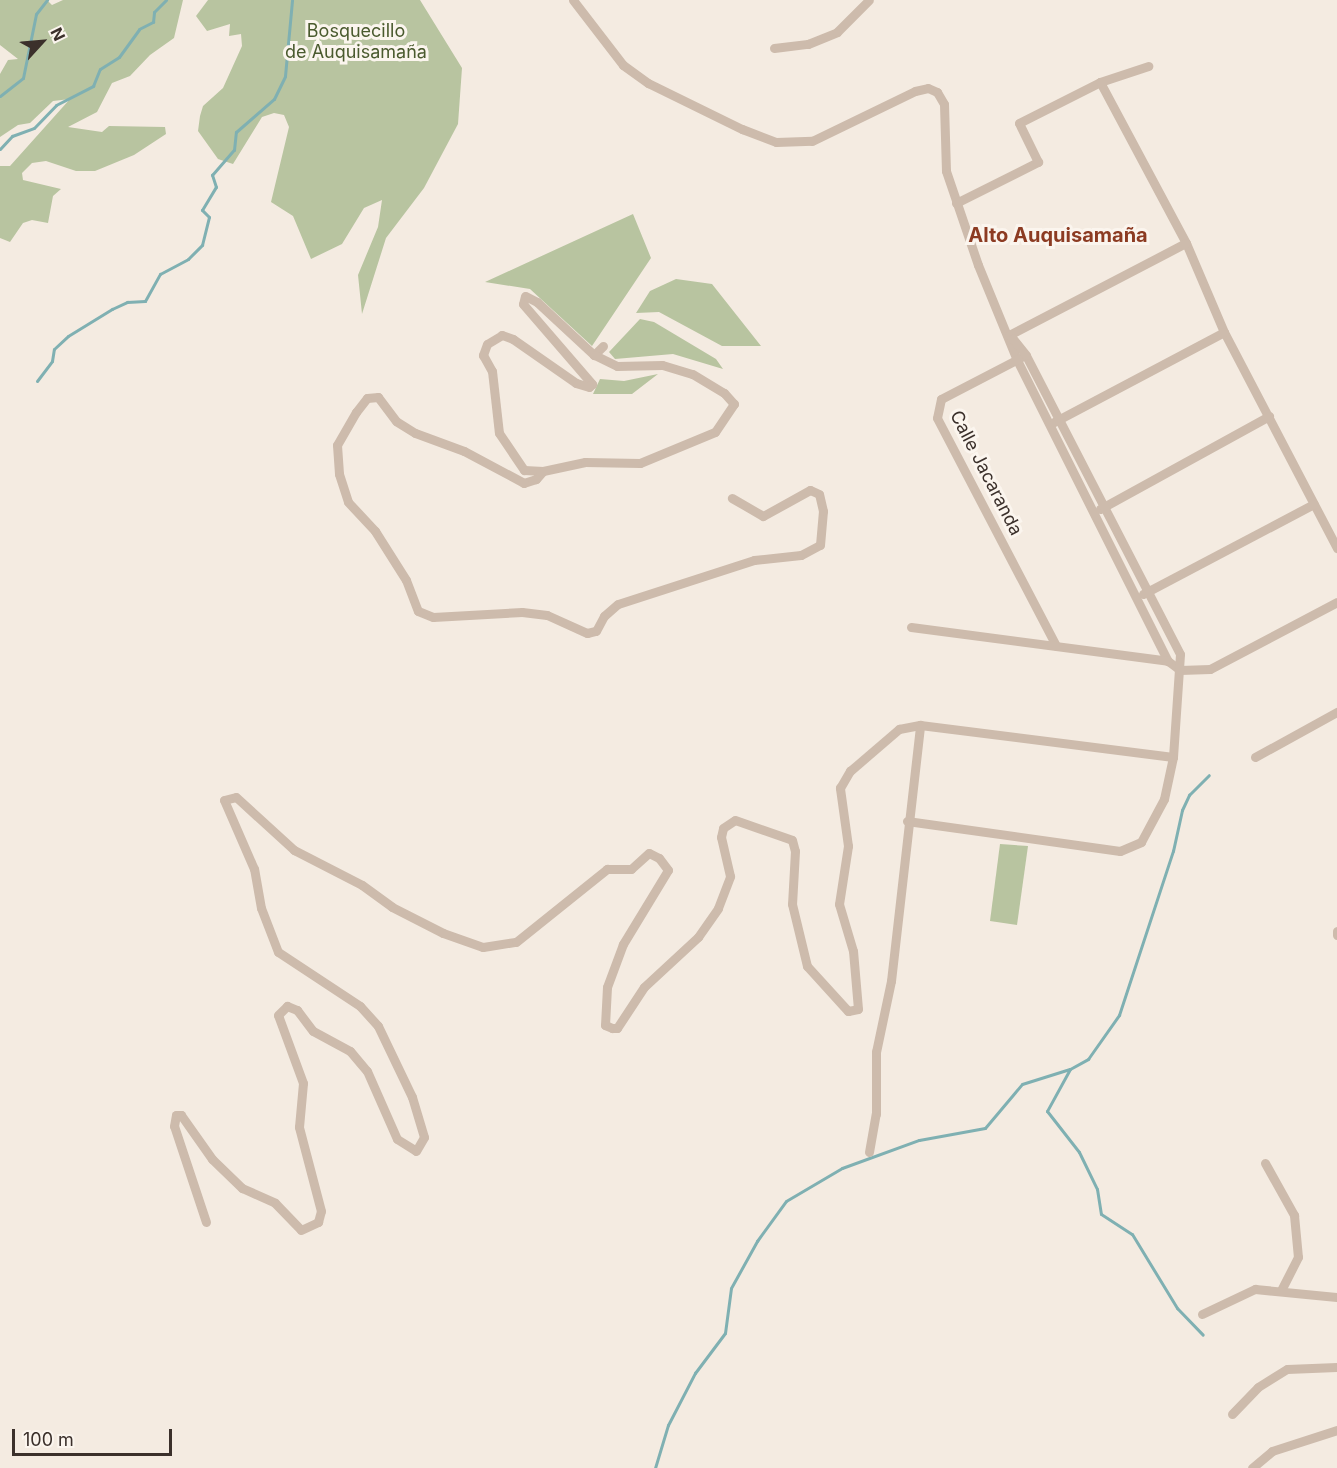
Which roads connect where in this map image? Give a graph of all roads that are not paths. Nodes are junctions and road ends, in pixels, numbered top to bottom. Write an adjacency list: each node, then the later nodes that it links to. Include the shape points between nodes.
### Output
1 (573, 0): 6 (street, via 623,65 648,83 776,142 812,141 915,91 928,88 937,92 944,104 946,171)
2 (869, 0): 3 (street, via 837,32 808,44)
3 (774, 48)
4 (1148, 66): 5 (street)
5 (1100, 82): 6 (street, via 1019,123 1038,162); 7 (street)
6 (956, 203): 9 (street)
7 (1186, 243): 8 (street); 9 (street)
8 (1224, 332): 13 (street); 14 (street)
9 (1010, 335): 12 (street)
10 (603, 346): 11 (street)
11 (594, 355): 16 (street, via 617,366 662,365 692,374 724,393 734,404 715,432 640,463 585,462); 16 (street, via 529,296 525,296 523,304 592,384 589,387 576,382 513,339 502,335 487,344 483,355 492,371 499,433 524,470)
12 (1022, 358): 14 (street); 15 (street); 26 (street, Calle Jacaranda, via 941,399 937,418)
13 (1269, 416): 18 (street); 19 (street)
14 (1059, 420): 15 (street); 19 (street)
15 (1050, 425): 20 (street)
16 (543, 471): 17 (street, via 536,479 516,481 464,451 396,421 378,397 367,398 337,445 339,474 348,502 381,541 406,580 418,611 433,617 522,612 547,615 587,633 596,631 604,616 618,604 744,563 801,555 820,544 824,511 819,495 810,490 763,516)
17 (732, 498)
18 (1314, 504): 21 (street); 22 (street)
19 (1104, 506): 20 (street); 22 (street)
20 (1094, 512): 23 (street)
21 (1337, 548)
22 (1148, 591): 23 (street); 28 (street, via 1180,654)
23 (1137, 597): 27 (street)
24 (1337, 602): 28 (street, via 1210,669)
25 (911, 627): 26 (street)
26 (1056, 646): 27 (street)
27 (1168, 661): 28 (street)
28 (1180, 670): 32 (street)
29 (1337, 712): 31 (street)
30 (920, 725): 32 (street); 33 (street); 36 (street, via 899,729 850,771 840,788 848,846 839,904 853,951 858,1004 854,1012 836,999 807,966 792,903 792,840 742,821 723,828 721,837 730,876 718,908 698,938 644,987 617,1028 612,1028 605,1024 607,987 623,944 668,870 659,858 649,853 631,869 607,868 516,942 483,947 392,908 362,885 294,850 236,797 224,800 254,869 261,908 278,952 360,1006 378,1026 412,1097 424,1137 416,1151 397,1138 361,1064 350,1051 313,1031 297,1010 287,1006 278,1015 303,1083 299,1127 321,1211 318,1222 301,1230 275,1203 242,1188 212,1159 181,1115 176,1115 174,1126)
31 (1255, 756)
32 (1173, 757): 33 (street, via 1161,812 1141,842 1120,851)
33 (907, 821): 34 (street, via 891,981 876,1052 876,1114)
34 (869, 1152)
35 (1265, 1163): 37 (street, via 1294,1215 1298,1257)
36 (206, 1222)
37 (1281, 1292): 38 (street); 39 (street, via 1255,1289)
38 (1337, 1297)
39 (1202, 1314)
40 (1337, 1367): 41 (street, via 1287,1369 1258,1387)
41 (1232, 1414)
42 (1337, 1430): 43 (street, via 1272,1450)
43 (1252, 1468)

